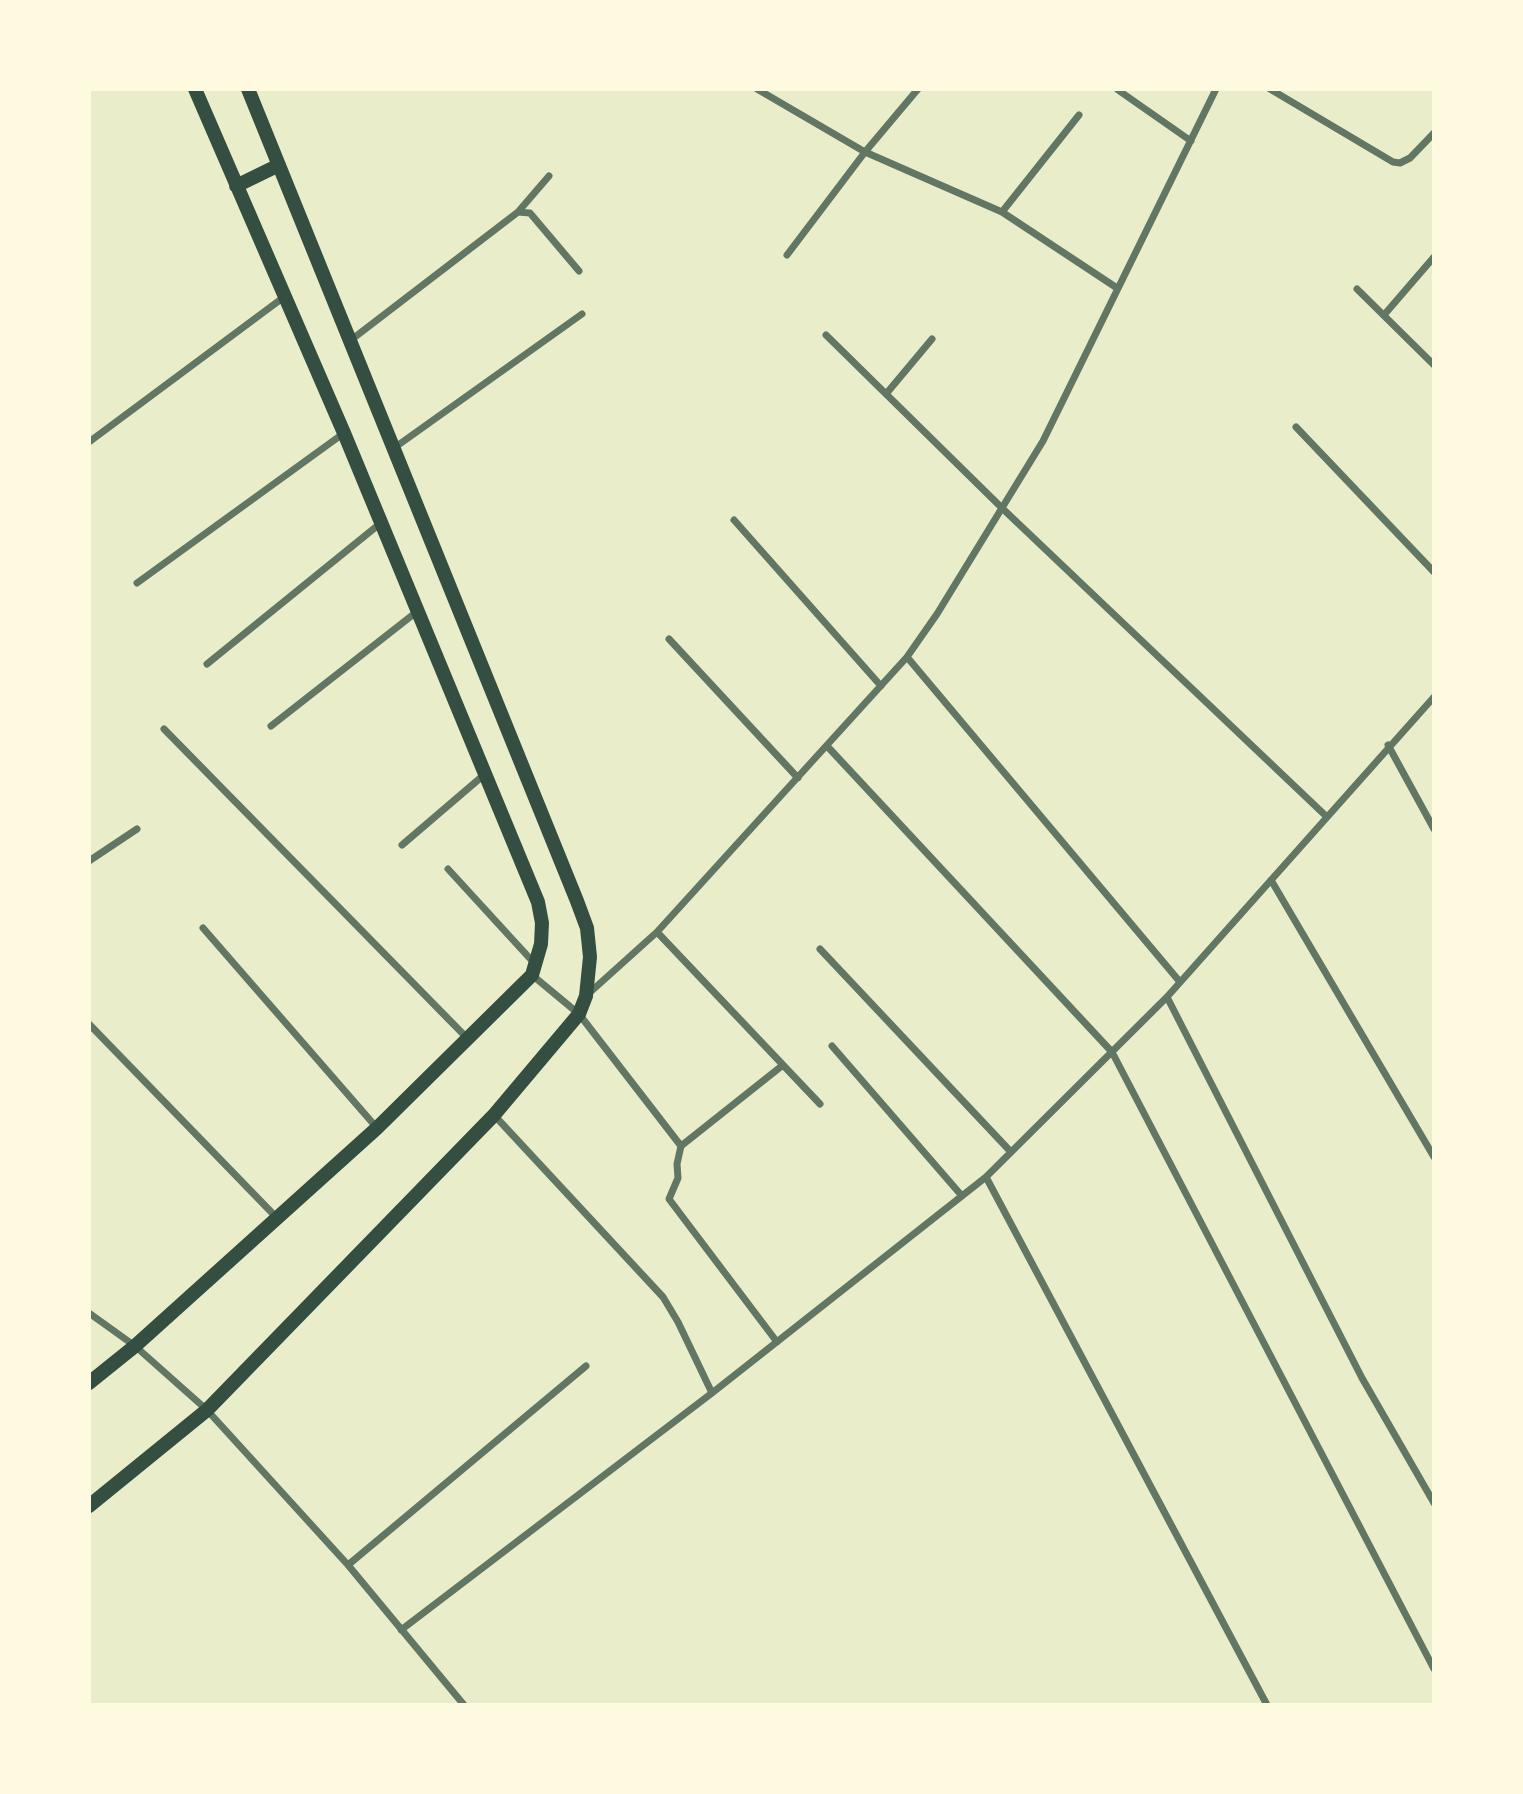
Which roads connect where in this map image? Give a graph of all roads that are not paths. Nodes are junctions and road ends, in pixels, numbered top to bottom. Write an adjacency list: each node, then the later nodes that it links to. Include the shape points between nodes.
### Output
1 (195, 89): 14 (main road)
2 (248, 89): 12 (main road)
3 (757, 89): 11 (street)
4 (918, 89): 11 (street)
5 (1216, 89): 10 (street)
6 (1270, 89): 9 (street, via 1392,162 1410,158)
7 (1118, 90): 10 (street)
8 (1079, 115): 16 (street)
9 (1434, 133)
10 (1191, 141): 20 (street)
11 (865, 152): 16 (street); 17 (street)
12 (279, 165): 14 (main road); 27 (main road)
13 (549, 176): 15 (street)
14 (236, 186): 22 (main road)
15 (518, 212): 19 (street, via 530,214); 27 (street)
16 (1002, 212): 20 (street)
17 (787, 255)
18 (1434, 257): 24 (street)
19 (579, 271)
20 (1117, 288): 34 (street, via 1043,442)
21 (1357, 289): 24 (street)
22 (284, 298): 31 (main road); 32 (street)
23 (582, 314): 33 (street)
24 (1384, 315): 28 (street)
25 (827, 335): 29 (street)
26 (932, 339): 29 (street)
27 (350, 340): 33 (main road)
28 (1434, 365)
29 (886, 394): 34 (street)
30 (1296, 427): 37 (street)
31 (344, 433): 36 (main road); 38 (street)
32 (89, 442)
33 (394, 449): 63 (main road, via 583,919 590,957)
34 (1003, 509): 41 (street); 51 (street)
35 (734, 520): 43 (street)
36 (382, 522): 39 (main road); 42 (street)
37 (1434, 572)
38 (137, 583)
39 (419, 610): 45 (street); 49 (main road)
40 (669, 639): 50 (street)
41 (907, 657): 43 (street); 62 (street)
42 (207, 664)
43 (881, 685): 48 (street)
44 (1434, 698): 47 (street)
45 (271, 726)
46 (164, 729): 67 (street)
47 (1388, 745): 51 (street); 53 (street)
48 (827, 746): 50 (street); 69 (street)
49 (486, 773): 54 (street); 61 (main road, via 538,902 542,933)
50 (798, 778): 59 (street)
51 (1327, 817): 57 (street)
52 (137, 829): 55 (street)
53 (1434, 829)
54 (402, 845)
55 (89, 861)
56 (448, 869): 61 (street)
57 (1271, 880): 62 (street); 76 (street)
58 (203, 928): 73 (street)
59 (657, 932): 63 (street); 70 (street)
60 (820, 949): 75 (street)
61 (533, 970): 65 (street); 67 (main road)
62 (1180, 982): 64 (street)
63 (586, 996): 65 (main road)
64 (1167, 997): 69 (street); 87 (street, via 1362,1378)
65 (579, 1014): 72 (main road); 74 (street)
66 (89, 1024): 79 (street)
67 (468, 1039): 73 (main road)
68 (832, 1046): 78 (street)
69 (1112, 1052): 75 (street); 91 (street)
70 (783, 1065): 71 (street); 74 (street)
71 (820, 1104)
72 (494, 1115): 85 (street, via 663,1297); 86 (main road)
73 (377, 1128): 79 (main road)
74 (681, 1146): 81 (street, via 678,1178 668,1199)
75 (1011, 1152): 77 (street)
76 (1434, 1157)
77 (986, 1177): 78 (street); 93 (street)
78 (962, 1196): 81 (street)
79 (277, 1218): 82 (main road)
80 (89, 1313): 82 (street)
81 (777, 1342): 85 (street)
82 (135, 1346): 84 (main road); 86 (street)
83 (586, 1366): 89 (street)
84 (89, 1383)
85 (712, 1393): 90 (street)
86 (207, 1410): 88 (main road); 89 (street)
87 (1434, 1503)
88 (89, 1506)
89 (348, 1565): 90 (street)
90 (401, 1630): 92 (street)
91 (1434, 1669)
92 (464, 1705)
93 (1267, 1705)

